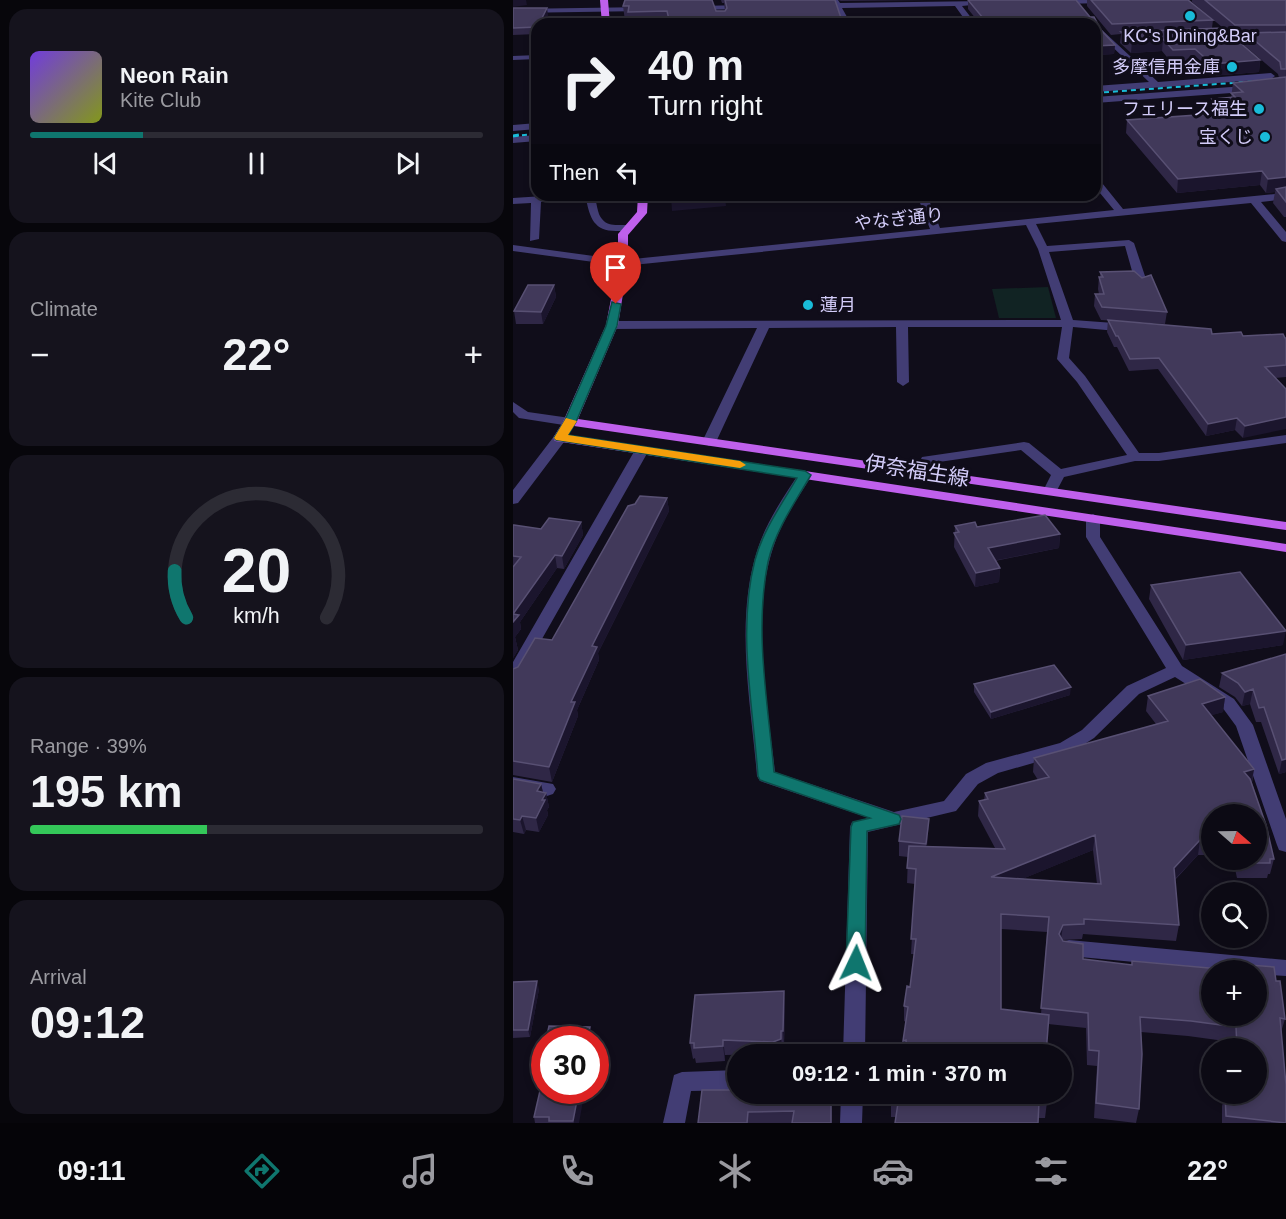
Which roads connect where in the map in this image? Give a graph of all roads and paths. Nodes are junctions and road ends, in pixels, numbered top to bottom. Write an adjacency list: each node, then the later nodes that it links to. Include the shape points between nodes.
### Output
1 (604, 0): 14 (main road)
2 (1076, 1): 3 (street); 5 (street); 13 (street)
3 (1112, 1)
4 (955, 2): 6 (street); 7 (street); 18 (street)
5 (1053, 2)
6 (836, 3): 8 (street); 17 (street)
7 (993, 3)
8 (813, 6)
9 (753, 7): 11 (street)
10 (684, 8): 11 (street)
11 (718, 8)
12 (650, 9): 14 (street)
13 (1083, 9)
14 (605, 10): 15 (street); 16 (main road)
15 (513, 11)
16 (606, 18)
17 (844, 18)
18 (967, 18)
19 (1101, 32): 22 (street)
20 (1221, 34): 24 (street)
21 (1119, 38): 22 (street)
22 (1107, 39): 30 (street)
23 (1286, 40): 24 (street)
24 (1229, 41): 25 (street, via 1240,50)
25 (1286, 47)
26 (531, 57): 27 (street)
27 (513, 58)
28 (1264, 69): 29 (street)
29 (1271, 76): 30 (street); 31 (street)
30 (1155, 84): 32 (street)
31 (1285, 87): 33 (street)
32 (1101, 88)
33 (1101, 100)
34 (531, 126): 35 (street)
35 (513, 128)
36 (531, 138): 37 (street)
37 (513, 140)
38 (1101, 188): 49 (street)
39 (1286, 196): 41 (street, やなぎ通り)
40 (531, 200): 42 (street)
41 (1254, 200): 49 (street, やなぎ通り); 54 (street)
42 (513, 201)
43 (536, 201): 53 (street)
44 (591, 201): 51 (street, via 596,220 607,228)
45 (643, 201): 51 (main road, via 642,213)
46 (917, 201): 48 (street)
47 (924, 201): 52 (street)
48 (909, 204)
49 (1121, 213): 50 (street, やなぎ通り)
50 (1030, 222): 52 (street, やなぎ通り); 56 (street)
51 (629, 228): 57 (main road, via 623,234)
52 (936, 232): 57 (street, やなぎ通り)
53 (534, 239)
54 (1286, 239)
55 (513, 248): 57 (street, やなぎ通り)
56 (1043, 249): 58 (street, via 1129,243); 59 (street)
57 (623, 263): 61 (main road)
58 (1142, 285)
59 (1068, 323): 60 (street); 63 (street); 71 (street, via 1063,359)
60 (902, 325): 62 (street); 64 (street)
61 (612, 326): 62 (street); 66 (main road)
62 (763, 327): 69 (street)
63 (1137, 328)
64 (903, 382)
65 (513, 406): 66 (street, via 524,415)
66 (570, 422): 67 (main road); 69 (main road, 伊奈福生線)
67 (560, 438): 70 (main road, 伊奈福生線); 76 (street)
68 (1286, 439): 71 (street)
69 (709, 442): 72 (main road, 伊奈福生線)
70 (642, 450): 74 (main road, 伊奈福生線); 81 (street)
71 (1135, 457): 73 (street)
72 (921, 472): 73 (street, via 927,460 1024,446); 75 (main road, 伊奈福生線)
73 (1058, 474): 75 (street)
74 (805, 475): 77 (main road, 伊奈福生線); 84 (street, via 773,530 762,560 754,626 766,776)
75 (1050, 491): 78 (main road, 伊奈福生線)
76 (513, 500)
77 (1092, 518): 79 (main road, 伊奈福生線); 80 (street, via 1093,537)
78 (1286, 526)
79 (1286, 549)
80 (1176, 670): 84 (street, via 1133,690 1088,734 1066,748 992,768 972,778 950,806); 85 (street, via 1228,703 1244,725)
81 (513, 675)
82 (513, 784): 83 (street)
83 (547, 789)
84 (893, 819): 88 (street, via 859,827)
85 (1284, 833)
86 (1069, 948): 87 (street)
87 (1286, 968)
88 (854, 1044)
89 (727, 1080): 91 (street, via 682,1082)
90 (852, 1104): 92 (street)
91 (673, 1123)
92 (851, 1123)

